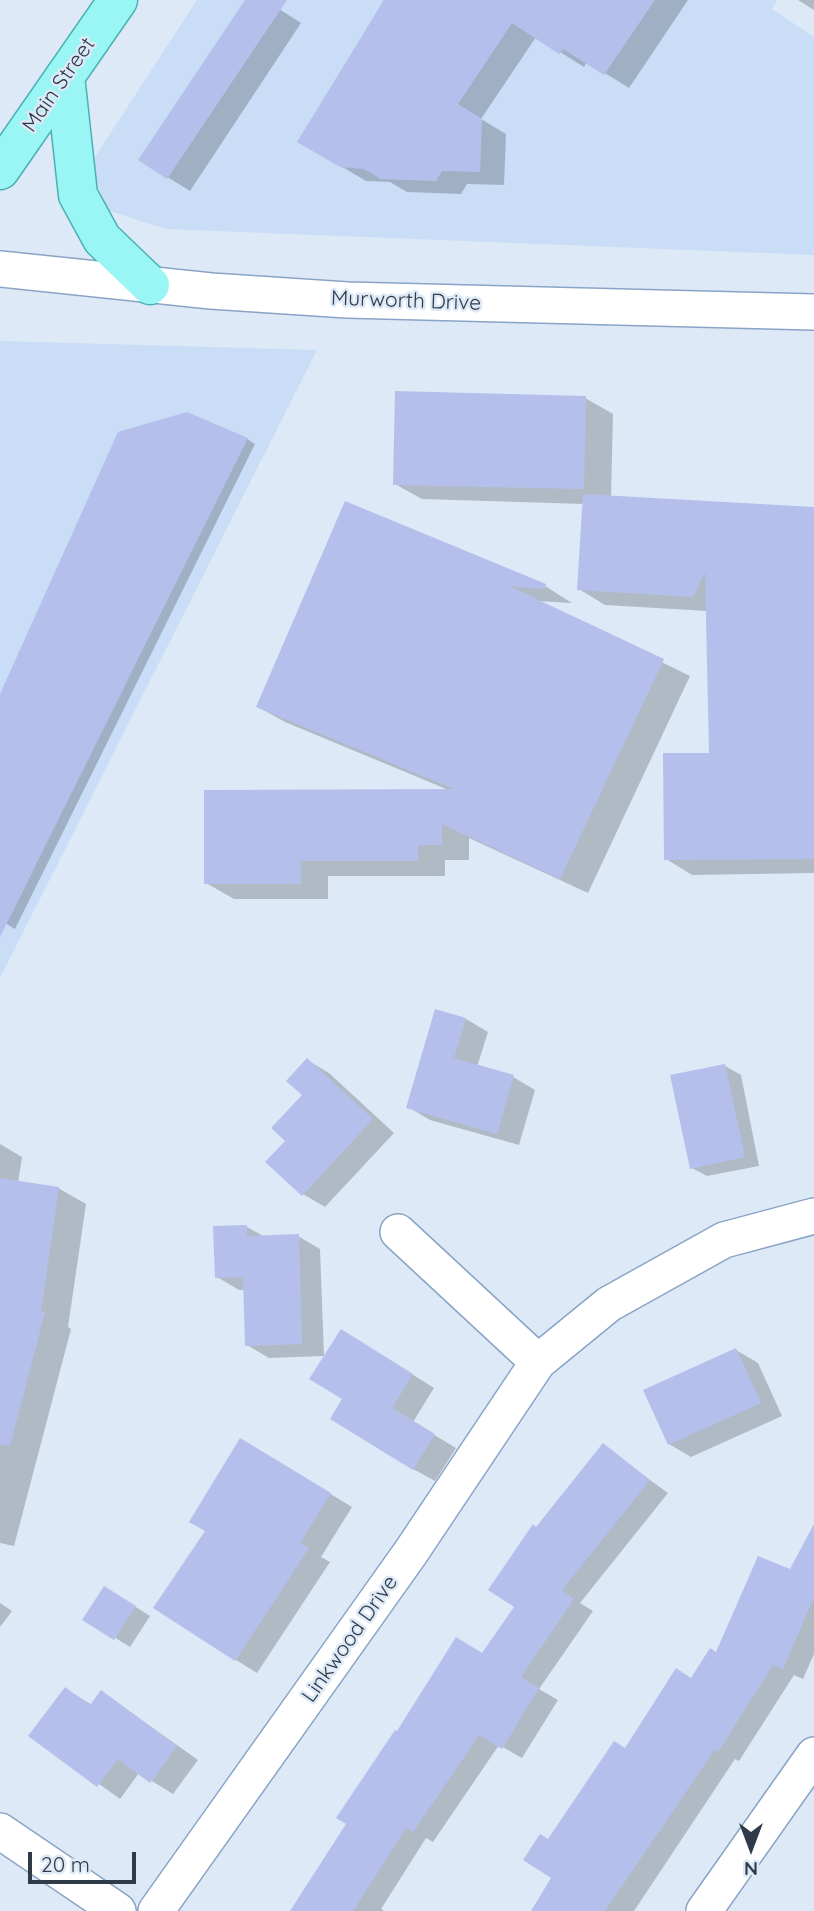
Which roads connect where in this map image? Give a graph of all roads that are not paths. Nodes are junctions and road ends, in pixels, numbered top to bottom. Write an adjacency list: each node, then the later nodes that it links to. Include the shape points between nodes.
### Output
1 (118, 0): 2 (main road, Main Street)
2 (65, 76): 3 (main road, Main Street); 5 (main road, via 78,195 102,239)
3 (0, 170)
4 (0, 269): 5 (street, Murworth Drive)
5 (150, 285): 6 (street, Murworth Drive, via 347,300)
6 (814, 312)
7 (814, 1216): 9 (street, Linkwood Drive, via 724,1240 609,1304)
8 (398, 1232): 9 (street)
9 (538, 1362): 13 (street, Linkwood Drive, via 411,1552)
10 (814, 1755): 14 (street)
11 (0, 1831): 12 (street)
12 (118, 1911)
13 (156, 1911)
14 (704, 1911)

